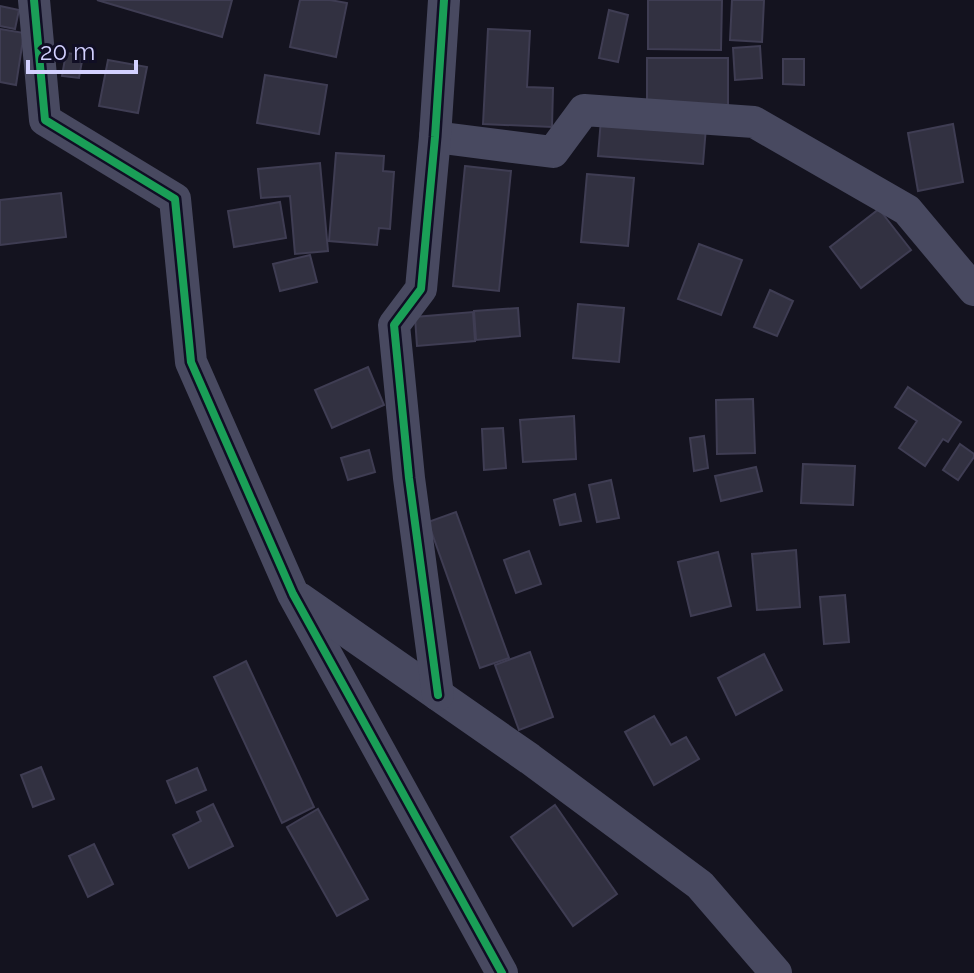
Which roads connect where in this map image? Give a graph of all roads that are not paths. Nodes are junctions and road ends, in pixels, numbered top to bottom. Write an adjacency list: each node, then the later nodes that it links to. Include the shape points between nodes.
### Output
1 (34, 0): 5 (street, via 45,120 175,199 191,362)
2 (444, 0): 3 (street)
3 (435, 137): 4 (street, via 553,152 584,110 754,122 907,210); 6 (street, via 421,289 394,325)
4 (974, 290)
5 (293, 594): 6 (street); 7 (street)
6 (438, 695): 8 (street, via 700,885)
7 (502, 973)
8 (776, 973)

